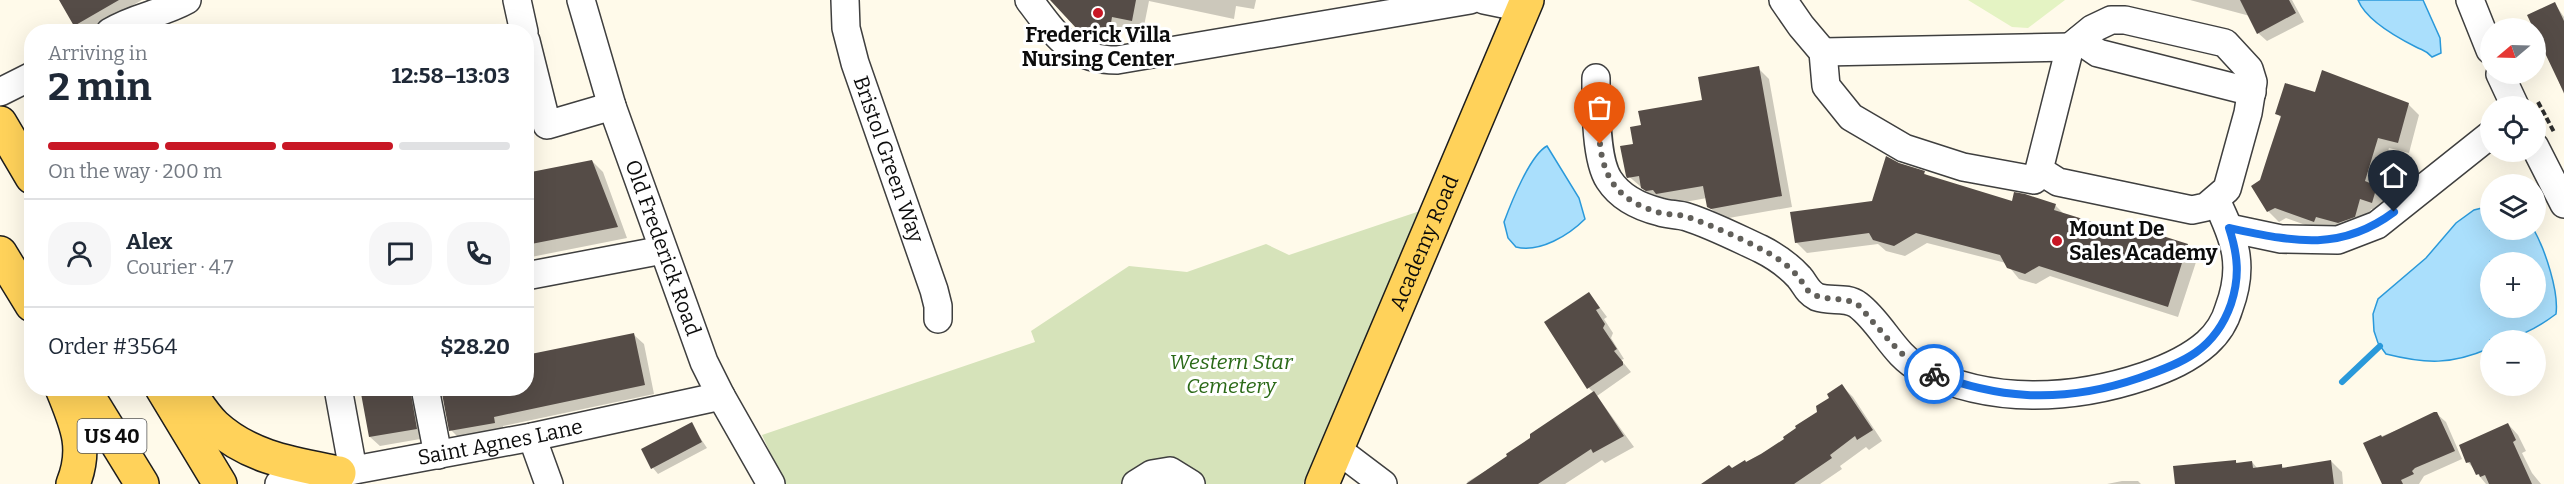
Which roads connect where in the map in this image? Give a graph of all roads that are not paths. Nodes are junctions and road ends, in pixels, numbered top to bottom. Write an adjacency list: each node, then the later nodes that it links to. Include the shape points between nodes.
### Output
1 (187, 0): 11 (street)
2 (517, 0): 12 (street)
3 (581, 0): 21 (street, Old Frederick Road)
4 (845, 0): 32 (street, Bristol Green Way, via 846,28 855,63 934,290)
5 (1029, 0): 6 (street, via 1056,36 1077,52 1097,60 1117,60)
6 (1470, 0)
7 (1484, 0): 10 (street)
8 (1784, 0): 15 (street)
9 (2470, 0): 13 (street)
10 (1525, 4): 41 (main road, Academy Road)
11 (122, 24)
12 (522, 24)
13 (2480, 25)
14 (2074, 43): 15 (street); 19 (street, via 2098,53); 19 (street, via 2111,20 2225,43 2248,69); 24 (street)
15 (1823, 52): 24 (street, via 1826,86 1835,100 1851,117 1904,148 1963,167 2034,180)
16 (534, 73): 21 (street, via 547,125)
17 (1596, 78): 27 (street, via 1602,162 1608,179 1620,193 1638,204 1661,213 1686,216 1764,251 1787,265 1814,295 1857,304 1919,369 1988,391 2029,395 2111,388 2162,370 2197,352 2225,321 2234,295 2238,275)
18 (2509, 84): 20 (street)
19 (2252, 92): 25 (street, via 2227,189)
20 (2520, 96)
21 (612, 106): 28 (street, Old Frederick Road)
22 (2480, 143): 27 (street, via 2377,225 2338,240 2281,239)
23 (2546, 143): 26 (street)
24 (2039, 170): 25 (street, via 2058,182 2192,210)
25 (2216, 200): 27 (street)
26 (2564, 204)
27 (2229, 228)
28 (663, 250): 30 (street); 39 (street, Old Frederick Road, via 704,362)
29 (0, 253): 31 (main road)
30 (534, 274)
31 (24, 294)
32 (938, 318)
33 (65, 396): 44 (main road, via 80,444 81,459)
34 (88, 396): 45 (main road, US 40)
35 (167, 396): 46 (main road, US 40)
36 (192, 396): 43 (main road, via 213,425 255,454)
37 (338, 396): 43 (street)
38 (427, 396): 42 (street)
39 (721, 396): 40 (street, Saint Agnes Lane); 49 (street, Old Frederick Road)
40 (532, 437): 42 (street, Saint Agnes Lane); 48 (street)
41 (1338, 450): 52 (main road, Academy Road); 53 (street)
42 (438, 455): 43 (street, Saint Agnes Lane)
43 (342, 476): 47 (street, Saint Agnes Lane)
44 (73, 484)
45 (142, 484)
46 (220, 484)
47 (279, 484)
48 (549, 484)
49 (771, 484)
50 (1136, 484): 51 (street, via 1152,474 1170,471)
51 (1191, 484)
52 (1322, 484)
53 (1383, 484)

